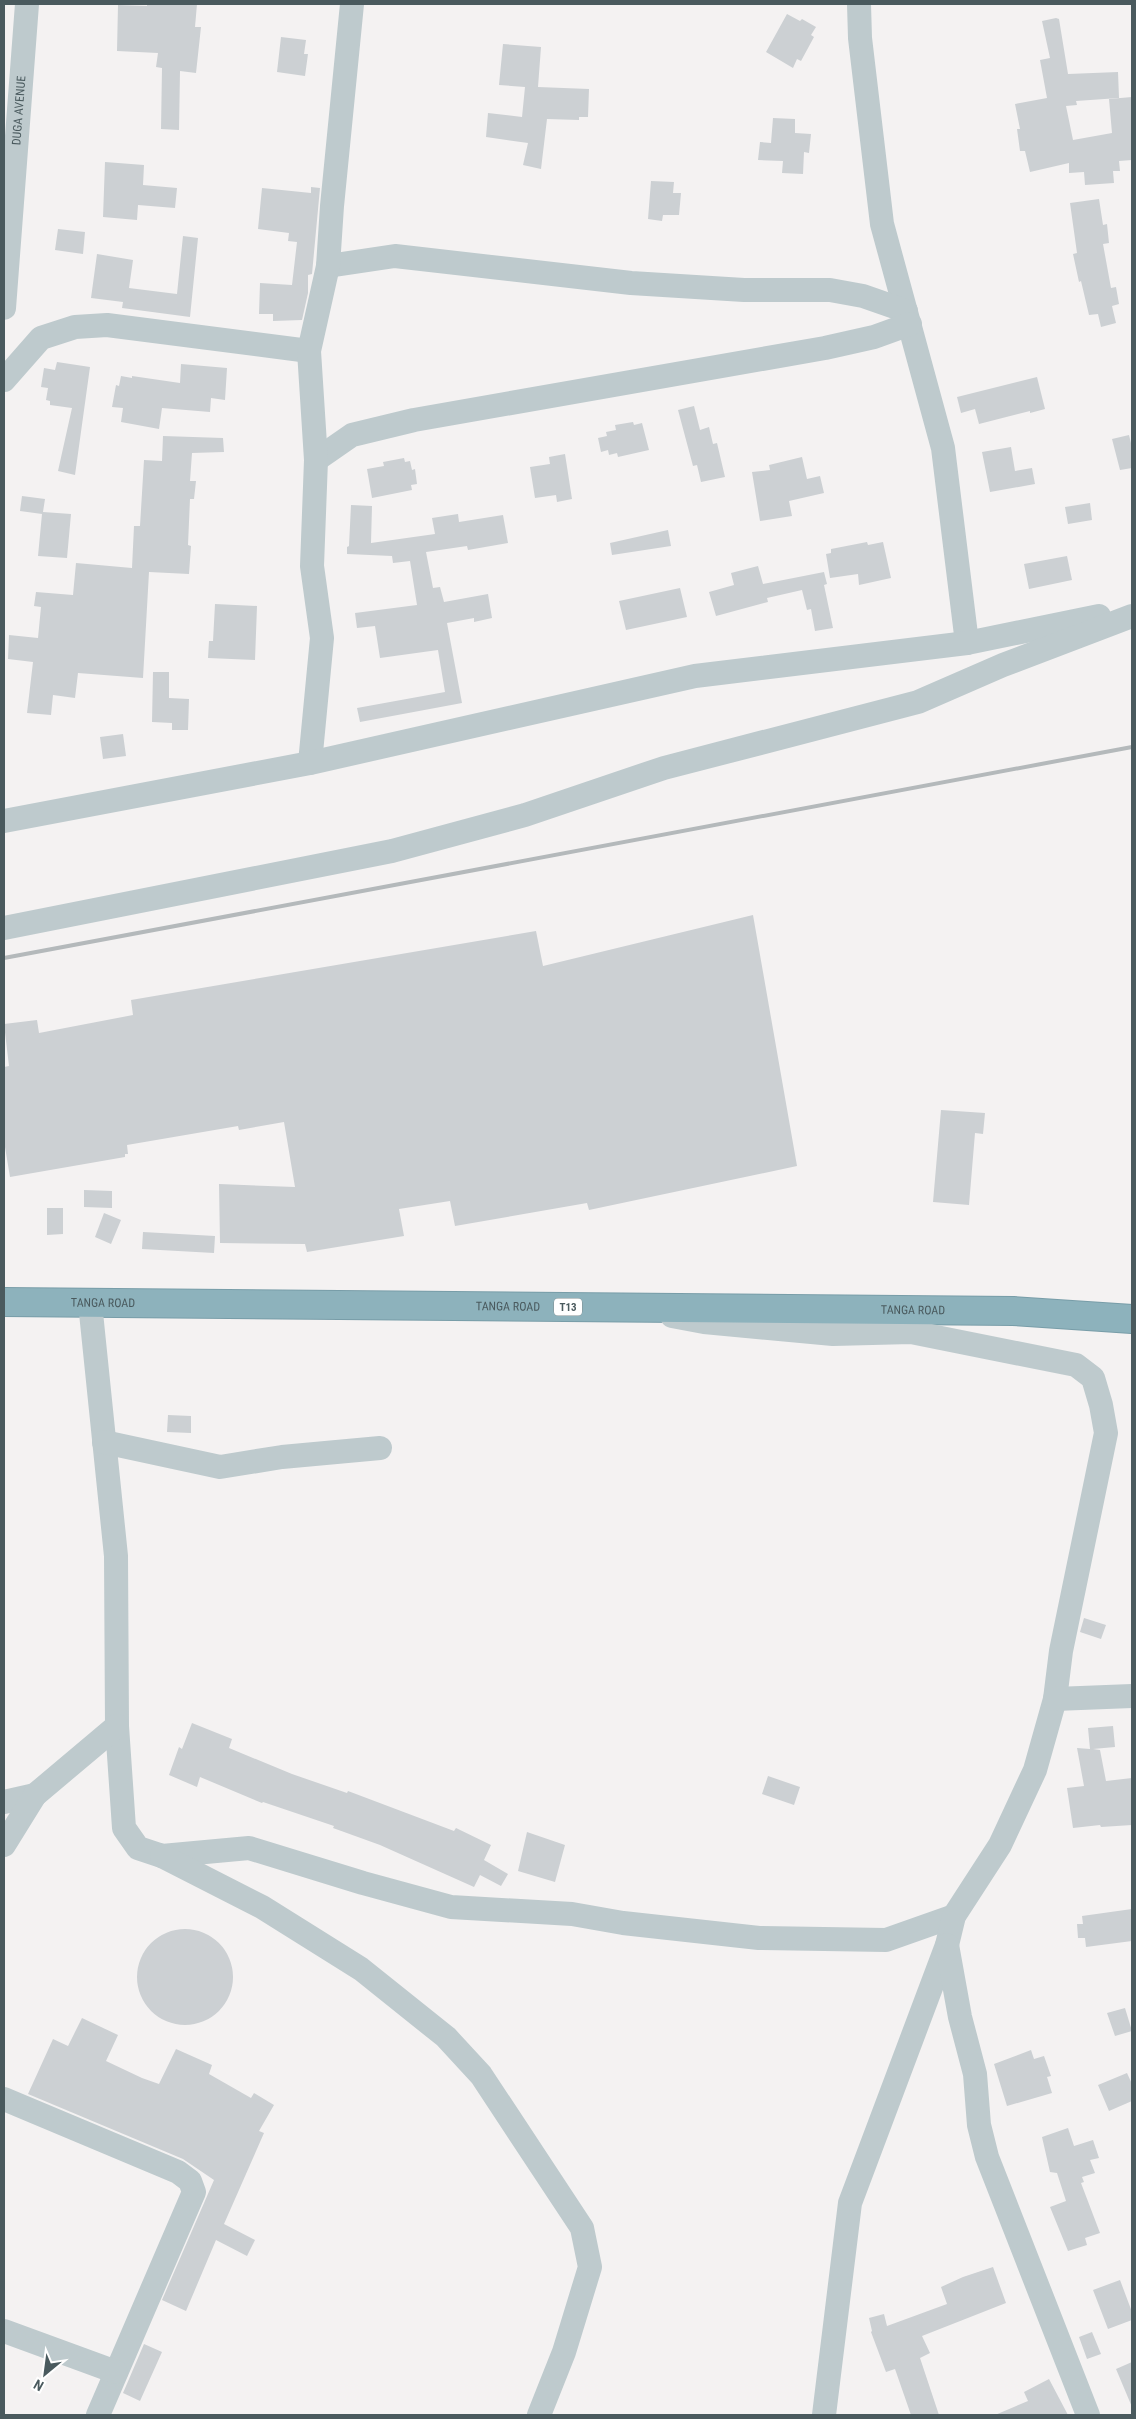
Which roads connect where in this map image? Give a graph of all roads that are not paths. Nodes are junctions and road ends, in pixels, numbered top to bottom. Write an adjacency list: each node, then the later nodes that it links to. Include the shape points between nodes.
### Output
1 (27, 4): 5 (street, DUGA AVENUE)
2 (352, 4): 4 (street)
3 (859, 4): 6 (street, via 860,38 882,224)
4 (328, 266): 6 (street, via 395,256 631,283 744,290 830,290 864,296); 7 (street)
5 (4, 308)
6 (908, 318): 9 (street, via 874,337 825,348 414,420 352,436); 12 (street, via 943,448)
7 (309, 351): 8 (street, via 107,325 75,327 41,338); 9 (street)
8 (4, 380)
9 (316, 460): 13 (street, via 312,566 322,638)
10 (1132, 610): 12 (street)
11 (1132, 616): 15 (street, via 1003,665 918,702 664,768 525,815 392,851)
12 (967, 643): 13 (street, via 696,676)
13 (310, 763): 14 (street)
14 (4, 822)
15 (4, 928)
16 (4, 1302): 17 (highway, TANGA ROAD / T13)
17 (90, 1303): 18 (highway, TANGA ROAD / T13); 20 (street)
18 (623, 1308): 19 (highway, TANGA ROAD / T13, via 1013,1311); 23 (street, via 704,1322 833,1334 911,1332 1076,1365 1093,1378 1102,1404 1106,1433 1061,1651)
19 (1132, 1319)
20 (104, 1442): 21 (street, via 220,1467 282,1457); 24 (street, via 116,1556)
21 (380, 1448)
22 (1132, 1696): 23 (street)
23 (1055, 1699): 29 (street, via 1035,1770 1000,1845)
24 (117, 1726): 25 (street); 28 (street, via 124,1828 138,1848)
25 (35, 1794): 26 (street); 27 (street)
26 (4, 1802)
27 (4, 1845)
28 (162, 1856): 29 (street, via 249,1848 451,1907 572,1914 760,1938 886,1940); 35 (street, via 262,1907 361,1970 446,2037 481,2075 582,2228 587,2247 590,2267 564,2352)
29 (954, 1916): 30 (street)
30 (947, 1946): 36 (street, via 850,2203); 37 (street, via 975,2074 979,2125 987,2157)
31 (4, 2099): 33 (street, via 178,2172 190,2181 194,2192)
32 (4, 2331): 33 (street)
33 (116, 2372): 34 (street)
34 (98, 2415)
35 (539, 2415)
36 (824, 2415)
37 (1088, 2415)

